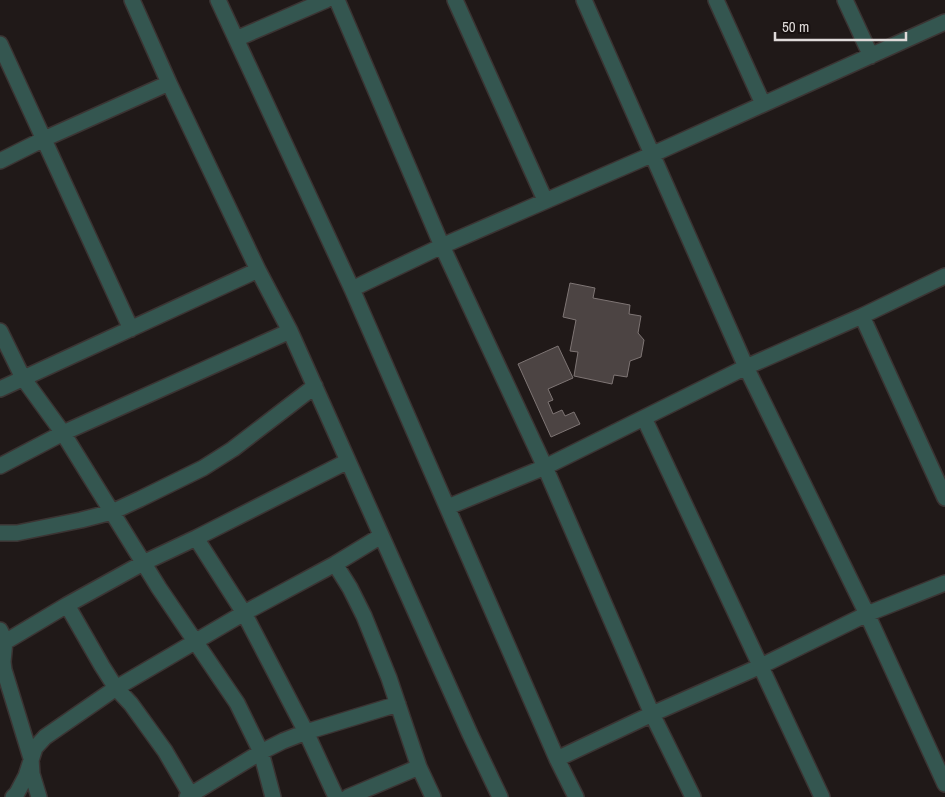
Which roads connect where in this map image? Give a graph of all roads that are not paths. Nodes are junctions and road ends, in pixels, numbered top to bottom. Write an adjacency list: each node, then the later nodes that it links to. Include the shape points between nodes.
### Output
1 (132, 0): 13 (street)
2 (218, 0): 10 (street)
3 (326, 0): 10 (street)
4 (337, 0): 19 (street)
5 (455, 0): 18 (street)
6 (584, 0): 16 (street)
7 (716, 0): 14 (street)
8 (845, 0): 12 (street)
9 (945, 22): 12 (street)
10 (236, 39): 22 (street)
11 (0, 44): 15 (street)
12 (871, 56): 14 (street)
13 (169, 83): 15 (street); 20 (street)
14 (763, 104): 16 (street)
15 (44, 139): 17 (street); 24 (street)
16 (651, 155): 18 (street); 27 (street)
17 (0, 160)
18 (545, 200): 19 (street)
19 (442, 246): 22 (street); 35 (street)
20 (258, 270): 24 (street); 26 (street)
21 (945, 276): 23 (street)
22 (352, 289): 37 (street)
23 (862, 316): 27 (street); 36 (street)
24 (131, 328): 28 (street)
25 (0, 331): 28 (street)
26 (290, 331): 29 (street); 32 (street)
27 (746, 367): 31 (street); 47 (street)
28 (23, 378): 30 (street); 32 (street)
29 (315, 386): 33 (street); 38 (street, via 203,468)
30 (0, 389)
31 (644, 418): 35 (street); 50 (street)
32 (63, 434): 34 (street); 38 (street)
33 (348, 461): 40 (street); 41 (street)
34 (0, 466)
35 (546, 467): 37 (street); 53 (street)
36 (945, 498)
37 (448, 507): 57 (street)
38 (112, 512): 39 (street, via 17,533); 42 (street)
39 (0, 533)
40 (381, 536): 43 (street); 67 (street)
41 (196, 538): 42 (street); 46 (street)
42 (143, 564): 45 (street); 49 (street)
43 (335, 564): 46 (street); 52 (street, via 364,616)
44 (945, 583): 47 (street)
45 (67, 605): 48 (street); 51 (street)
46 (244, 613): 49 (street); 54 (street)
47 (867, 614): 50 (street); 59 (street)
48 (2, 639): 56 (street, via 4,670)
49 (196, 642): 51 (street); 55 (street, via 236,703)
50 (761, 666): 53 (street); 70 (street)
51 (116, 688): 56 (street, via 45,737); 60 (street, via 165,751)
52 (398, 704): 54 (street); 58 (street)
53 (652, 714): 57 (street); 69 (street)
54 (306, 732): 55 (street); 64 (street)
55 (261, 752): 60 (street); 63 (street)
56 (31, 758): 61 (street, via 26,776); 62 (street, via 32,774)
57 (557, 758): 68 (street)
58 (419, 767): 65 (street); 66 (street)
59 (945, 784)
60 (190, 796)
61 (13, 797)
62 (40, 797)
63 (273, 797)
64 (336, 797)
65 (348, 797)
66 (433, 797)
67 (500, 797)
68 (576, 797)
69 (693, 797)
70 (822, 797)

